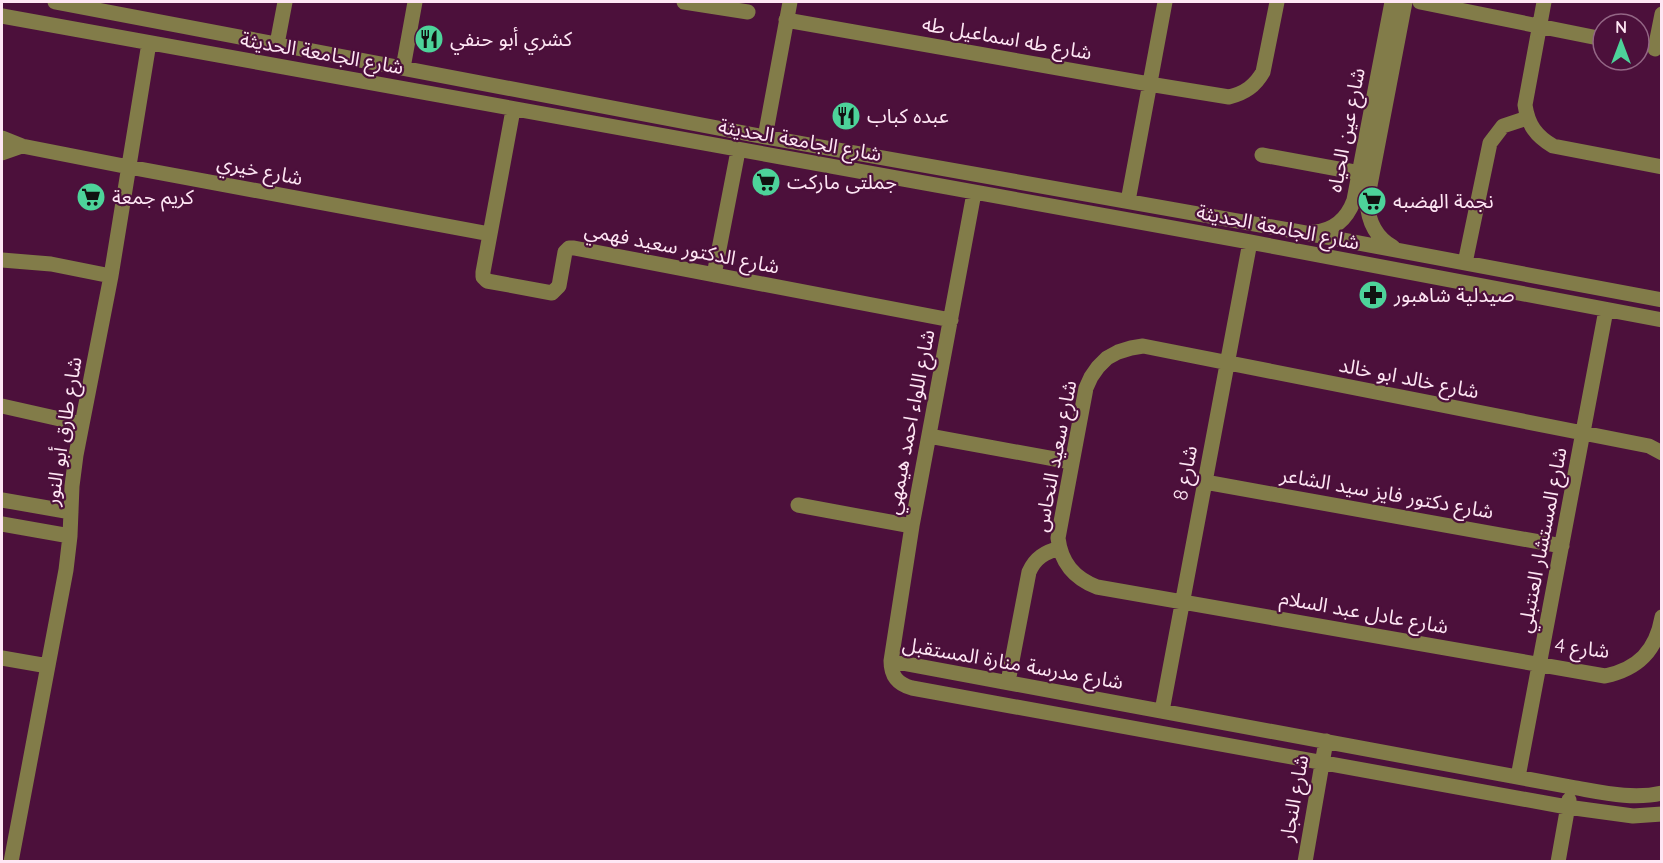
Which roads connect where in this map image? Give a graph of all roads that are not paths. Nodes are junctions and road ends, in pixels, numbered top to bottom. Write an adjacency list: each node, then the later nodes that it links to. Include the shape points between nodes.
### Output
1 (55, 2): 19 (street, شارع الجامعة الحديثة)
2 (285, 2): 19 (street)
3 (415, 2): 21 (street)
4 (684, 2): 12 (street)
5 (790, 2): 15 (street)
6 (1165, 2): 22 (street)
7 (1277, 2): 22 (street, شارع طه اسماعيل طه, via 1263,72 1250,89 1229,97)
8 (1392, 2): 35 (street, شارع عين الحياه)
9 (1405, 2): 43 (street, شارع عين الحياه, via 1367,201 1369,218 1377,234)
10 (1420, 2): 16 (street)
11 (1544, 2): 16 (street)
12 (748, 12)
13 (1662, 14): 20 (street)
14 (2, 16): 18 (street, شارع الجامعة الحديثة)
15 (786, 20): 22 (street, شارع طه اسماعيل طه); 27 (street)
16 (1539, 26): 17 (street); 26 (street, via 1525,105)
17 (1591, 37)
18 (149, 43): 24 (street, شارع الجامعة الحديثة); 33 (street, شارع طارق أبو النور)
19 (277, 44): 21 (street, شارع الجامعة الحديثة)
20 (1658, 50)
21 (403, 68): 23 (street, شارع الجامعة الحديثة)
22 (1149, 84): 38 (street)
23 (562, 99): 25 (street); 27 (street, شارع الجامعة الحديثة)
24 (513, 110): 25 (street, شارع الجامعة الحديثة); 41 (street)
25 (558, 118): 30 (street, شارع الجامعة الحديثة)
26 (1527, 118): 34 (street, via 1533,130 1553,146); 45 (street, via 1503,126 1490,143)
27 (765, 137): 37 (street, شارع الجامعة الحديثة)
28 (2, 138): 29 (street, شارع خيري)
29 (22, 146): 31 (street); 33 (street, شارع خيري)
30 (738, 151): 36 (street, شارع الجامعة الحديثة); 46 (street)
31 (2, 153)
32 (1262, 155): 35 (street)
33 (129, 167): 41 (street, شارع خيري); 47 (street, شارع طارق أبو النور)
34 (1662, 167)
35 (1360, 173): 40 (street, شارع عين الحياه, via 1354,200 1345,217 1329,229)
36 (975, 193): 39 (street, شارع الجامعة الحديثة); 52 (street, شارع اللواء احمد هيمهي)
37 (1084, 193): 38 (street, شارع الجامعة الحديثة); 39 (street)
38 (1128, 201): 40 (street, شارع الجامعة الحديثة)
39 (1080, 212): 42 (street, شارع الجامعة الحديثة)
40 (1300, 232): 43 (street, شارع الجامعة الحديثة)
41 (490, 234): 46 (street, شارع الدكتور سعيد فهمي, via 485,280 549,293 559,286 564,254 571,248)
42 (1250, 242): 49 (street, شارع الجامعة الحديثة); 54 (street, شارع 8)
43 (1398, 250): 45 (street, شارع الجامعة الحديثة)
44 (2, 260): 47 (street, via 51,264)
45 (1465, 263): 48 (street, شارع الجامعة الحديثة)
46 (714, 275): 52 (street, شارع الدكتور سعيد فهمي)
47 (111, 276): 56 (street, شارع طارق أبو النور)
48 (1547, 279): 49 (street); 50 (street, شارع الجامعة الحديثة)
49 (1543, 298): 51 (street, شارع الجامعة الحديثة)
50 (1662, 300)
51 (1606, 310): 53 (street, شارع الجامعة الحديثة); 57 (street, شارع المستشار العنتبلي)
52 (951, 320): 58 (street, شارع اللواء احمد هيمهي)
53 (1662, 320)
54 (1227, 364): 57 (street, شارع خالد ابو خالد); 60 (street, شارع سعيد النحاس, via 1143,346 1107,358 1086,388); 61 (street, شارع 8)
55 (2, 406): 56 (street)
56 (82, 424): 64 (street, شارع طارق أبو النور)
57 (1583, 432): 59 (street, via 1649,446); 68 (street, شارع المستشار العنتبلي)
58 (929, 436): 60 (street); 66 (street, شارع اللواء احمد هيمهي)
59 (1662, 453)
60 (1071, 462): 69 (street, شارع سعيد النحاس, via 1059,528)
61 (1205, 482): 68 (street, شارع دكتور فايز سيد الشاعر); 70 (street, شارع 8)
62 (2, 500): 64 (street)
63 (798, 505): 66 (street)
64 (71, 512): 67 (street, شارع طارق أبو النور)
65 (2, 524): 67 (street)
66 (912, 526): 73 (street, شارع اللواء احمد هيمهي)
67 (70, 536): 75 (street, شارع طارق أبو النور)
68 (1562, 546): 74 (street, شارع المستشار العنتبلي)
69 (1060, 548): 70 (street, شارع سعيد النحاس, via 1069,568 1087,583); 76 (street, via 1043,554 1029,572)
70 (1182, 602): 74 (street, شارع عادل عبد السلام); 77 (street, شارع 8)
71 (1662, 617): 74 (street, شارع 4, via 1650,649 1631,668 1618,673 1605,676)
72 (2, 658): 75 (street)
73 (891, 661): 76 (street, شارع مدرسة منارة المستقبل); 79 (street, شارع مدرسة منارة المستقبل, via 893,676 912,688)
74 (1539, 664): 80 (street, شارع المستشار العنتبلي)
75 (48, 666): 85 (street, شارع طارق أبو النور)
76 (1008, 682): 77 (street, شارع مدرسة منارة المستقبل)
77 (1162, 711): 78 (street, شارع مدرسة منارة المستقبل)
78 (1326, 741): 79 (street, شارع النجار); 80 (street, شارع مدرسة منارة المستقبل)
79 (1321, 763): 83 (street, شارع مدرسة منارة المستقبل); 86 (street, شارع النجار)
80 (1518, 777): 81 (street, شارع مدرسة منارة المستقبل)
81 (1571, 787): 82 (street, شارع مدرسة منارة المستقبل, via 1616,795); 83 (street)
82 (1662, 793)
83 (1568, 807): 84 (street, شارع مدرسة منارة المستقبل, via 1633,816); 87 (street)
84 (1662, 814)
85 (11, 861)
86 (1305, 861)
87 (1558, 861)

